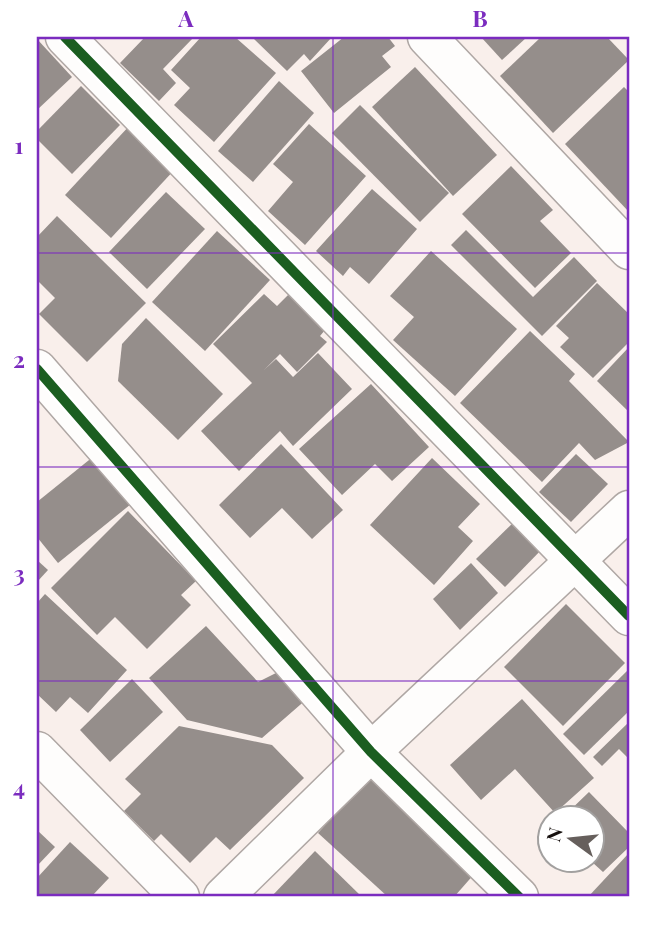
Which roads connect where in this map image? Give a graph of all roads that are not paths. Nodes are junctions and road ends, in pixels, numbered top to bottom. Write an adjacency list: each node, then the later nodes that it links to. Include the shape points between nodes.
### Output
1 (65, 37): 6 (street)
2 (427, 37): 3 (street)
3 (629, 250)
4 (37, 369): 9 (street)
5 (629, 510): 6 (street)
6 (576, 560): 7 (street); 9 (street)
7 (629, 616)
8 (37, 751): 10 (street)
9 (371, 752): 11 (street); 12 (street)
10 (180, 897)
11 (223, 897)
12 (519, 897)

